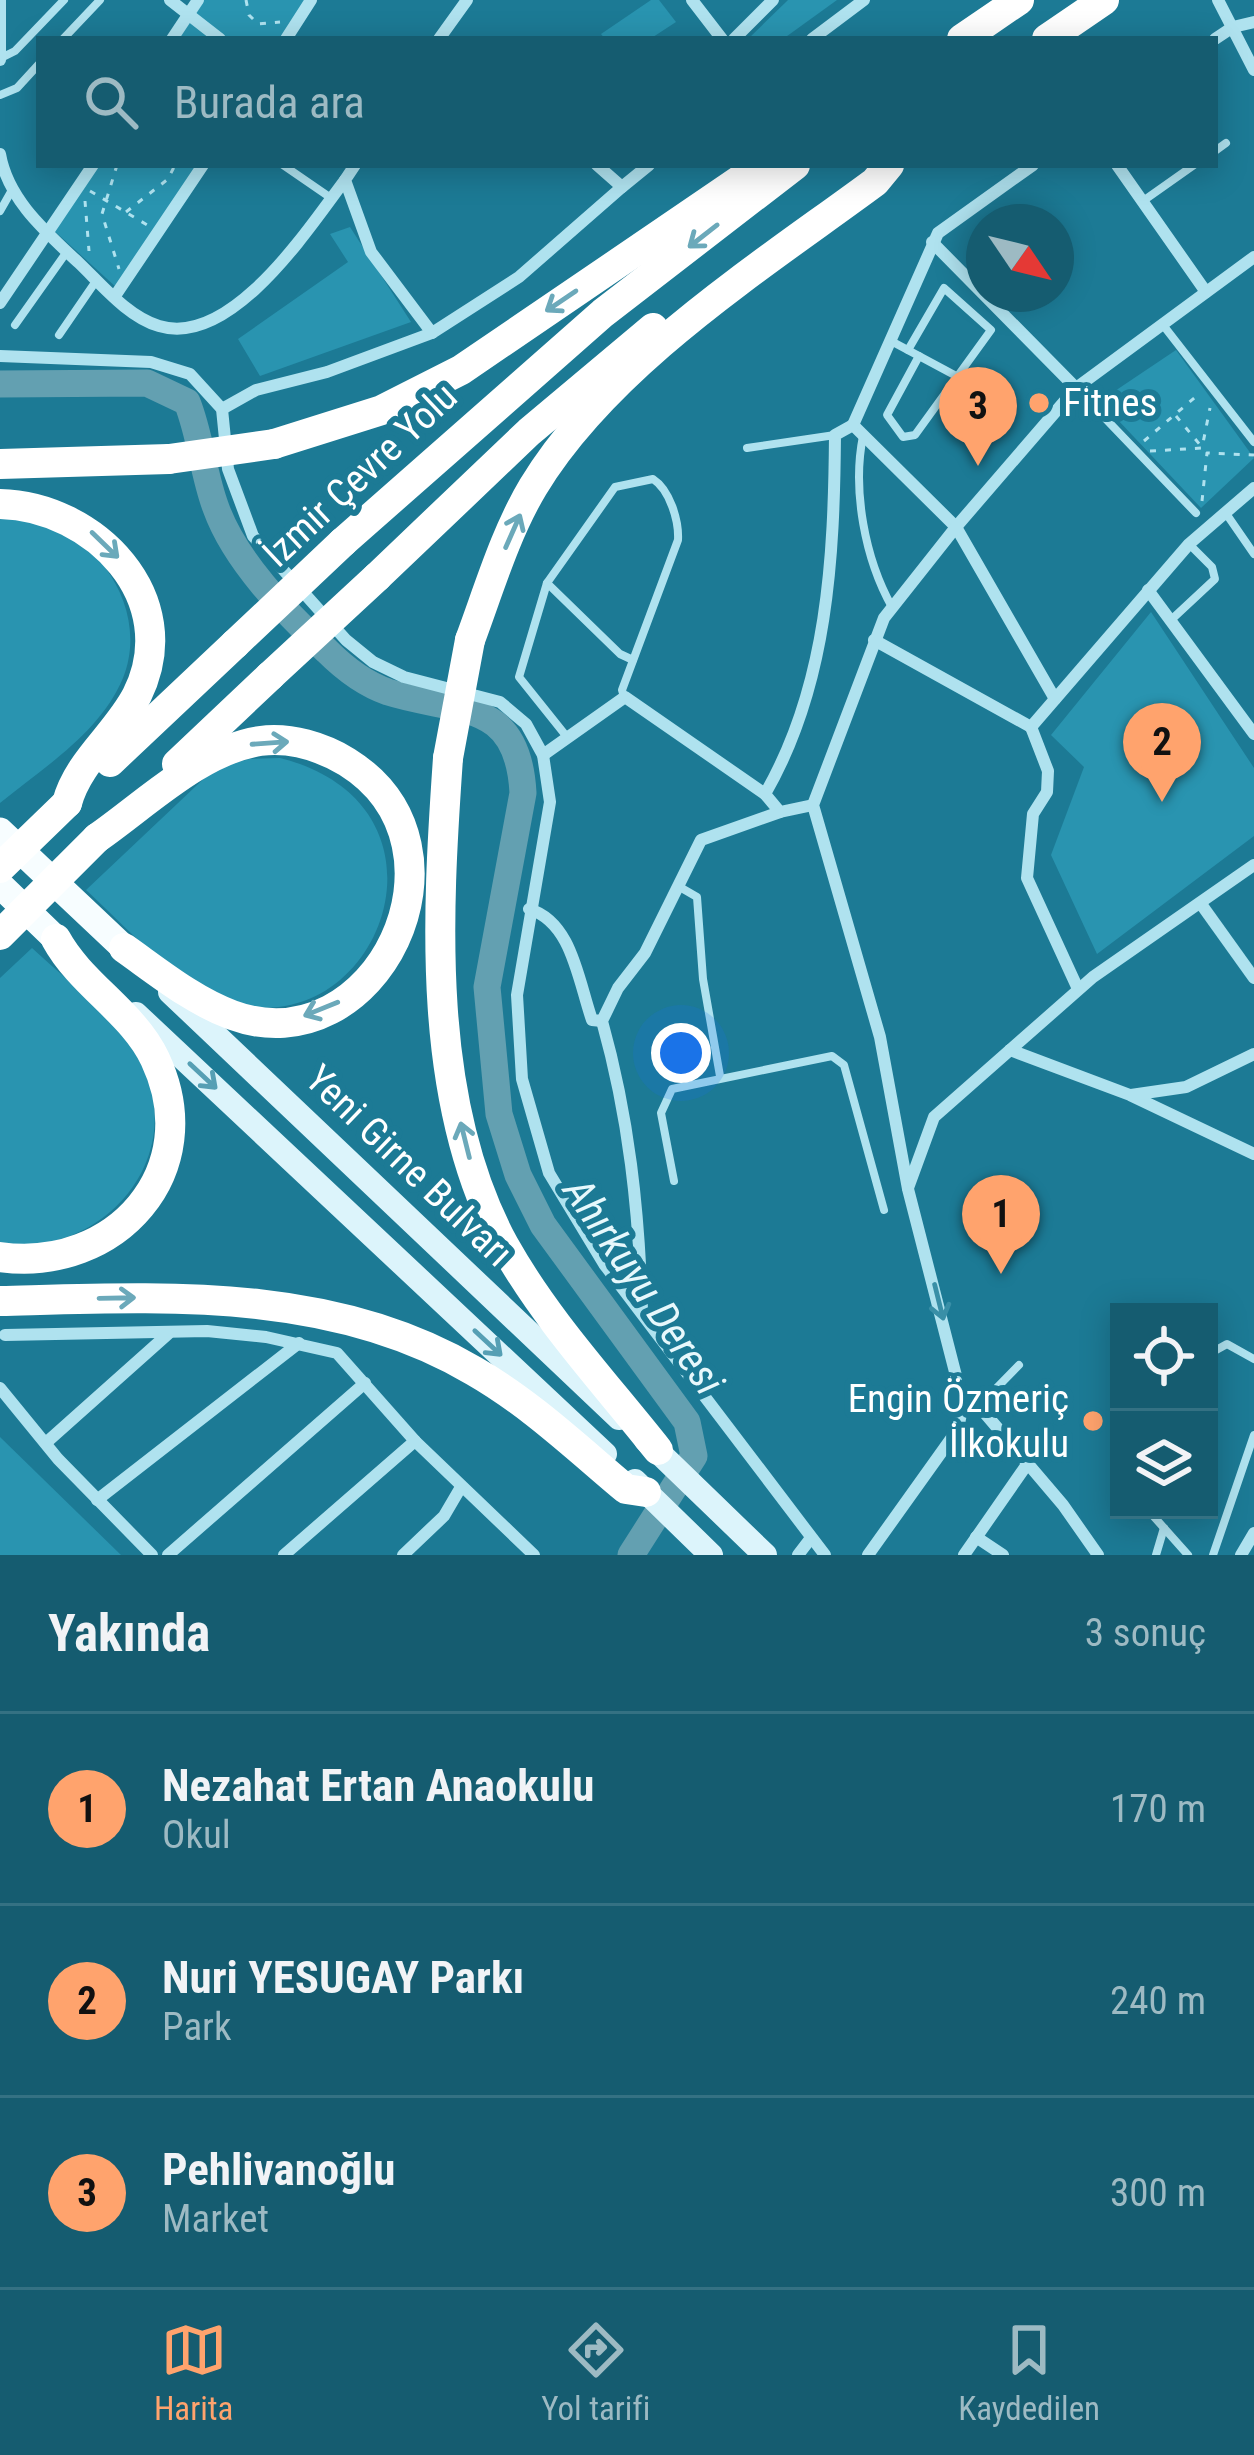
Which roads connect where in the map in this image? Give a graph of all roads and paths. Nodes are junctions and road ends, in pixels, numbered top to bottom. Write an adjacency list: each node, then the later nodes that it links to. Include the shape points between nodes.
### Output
1 (1, 0): 32 (street)
2 (64, 0): 32 (lane)
3 (100, 0): 20 (lane)
4 (170, 0): 15 (street)
5 (197, 0): 15 (street)
6 (246, 0): 18 (path, via 249,15)
7 (311, 0): 24 (street)
8 (466, 0): 25 (street)
9 (692, 0): 26 (street)
10 (773, 0): 27 (street)
11 (864, 0): 28 (street)
12 (1019, 0): 29 (highway)
13 (1104, 0): 30 (highway)
14 (1218, 0): 19 (street)
15 (186, 17): 21 (street); 22 (street)
16 (1254, 22): 19 (street)
17 (273, 25): 18 (path)
18 (265, 26): 23 (path)
19 (1233, 27): 31 (street); 34 (street)
20 (66, 36)
21 (174, 36)
22 (215, 36)
23 (265, 36)
24 (288, 36)
25 (445, 36)
26 (720, 36)
27 (737, 36)
28 (816, 36)
29 (966, 36)
30 (1051, 36)
31 (1218, 37)
32 (0, 59)
33 (36, 67): 35 (lane)
34 (1254, 70)
35 (0, 95)
36 (1226, 143): 37 (lane)
37 (1218, 149)
38 (0, 154): 57 (street)
39 (91, 168): 65 (street)
40 (116, 168): 59 (path)
41 (173, 168): 63 (path)
42 (201, 168): 64 (street)
43 (287, 168): 58 (lane)
44 (353, 168): 54 (street)
45 (600, 168): 56 (street)
46 (645, 168): 56 (street)
47 (759, 168): 95 (highway, one-way to 95, bridge, via 461,370 382,410 274,444 169,459)
48 (791, 168): 116 (highway, İzmir Çevre Yolu, one-way to 116, bridge, via 603,313 343,542)
49 (865, 168): 120 (highway, bridge, via 529,432)
50 (886, 168): 156 (highway, one-way to 50, bridge, via 536,1296 502,1242 467,1151 446,1006 448,758 470,640 533,488 600,402 662,345)
51 (1029, 168): 66 (street)
52 (1120, 168): 60 (street)
53 (1190, 168): 60 (lane)
54 (345, 180): 58 (street); 76 (street, via 370,252)
55 (84, 187): 59 (path); 61 (path); 67 (path, via 89,253)
56 (622, 187): 76 (street, via 519,277)
57 (7, 194): 62 (lane); 65 (street)
58 (331, 198): 72 (street, via 258,284 218,317 163,328)
59 (104, 200): 63 (path); 69 (path, via 105,232)
60 (1143, 201): 71 (street)
61 (72, 206)
62 (0, 211)
63 (126, 212): 64 (path)
64 (158, 232): 72 (street)
65 (48, 233): 67 (street); 73 (street)
66 (932, 242): 78 (street); 84 (street)
67 (71, 245): 70 (street); 75 (lane)
68 (1254, 257): 71 (street)
69 (123, 276)
70 (97, 280): 72 (street); 77 (lane)
71 (1206, 292): 74 (street)
72 (115, 296)
73 (0, 303)
74 (1162, 323): 83 (lane); 84 (street)
75 (15, 326)
76 (433, 333): 85 (street, via 256,390)
77 (59, 335)
78 (890, 340): 79 (lane); 87 (street)
79 (908, 350): 81 (lane); 82 (lane, via 939,290 951,289 991,330)
80 (0, 356): 85 (street, via 175,366 203,383)
81 (919, 356): 82 (lane); 82 (lane, via 887,415 903,437 915,435)
82 (960, 378)
83 (1213, 386): 86 (path); 89 (lane); 91 (path)
84 (1076, 388): 92 (lane); 100 (street)
85 (222, 410): 114 (street, via 237,503 275,564 373,662 500,702 526,724)
86 (1174, 415): 91 (path); 92 (path)
87 (858, 430): 88 (street); 100 (street); 105 (lane, via 858,487 879,584)
88 (835, 435): 90 (lane); 115 (street, via 826,616 796,733)
89 (1254, 442)
90 (747, 448)
91 (1202, 448): 92 (path); 93 (path)
92 (1138, 450): 99 (lane)
93 (1207, 453): 94 (path); 99 (path)
94 (1254, 455)
95 (0, 464)
96 (1254, 488): 98 (street)
97 (0, 504): 116 (highway, one-way to 116, via 55,511 110,546 130,572 148,627 140,689 114,735 73,778)
98 (1225, 512): 101 (street); 102 (lane)
99 (1196, 513)
100 (956, 527): 105 (street); 110 (street)
101 (1189, 544): 104 (street); 106 (lane, via 1216,579)
102 (1254, 554)
103 (547, 583): 108 (lane); 108 (lane, via 615,487 660,483 678,540); 113 (lane, via 519,677)
104 (1148, 590): 106 (street); 110 (street)
105 (892, 607): 107 (street)
106 (1171, 620): 112 (street)
107 (874, 640): 111 (street); 117 (street)
108 (633, 660): 109 (lane)
109 (625, 697): 113 (street); 115 (street)
110 (1054, 699): 111 (street)
111 (1030, 727): 131 (street, via 1048,792 1033,814 1027,878)
112 (1254, 734)
113 (567, 737): 114 (street)
114 (543, 755): 126 (street, via 550,802)
115 (765, 794): 118 (street)
116 (67, 803): 122 (highway, İzmir Çevre Yolu, bridge)
117 (813, 805): 118 (street); 139 (street, via 880,1037)
118 (780, 812): 124 (street, via 701,840)
119 (0, 831): 129 (main road, Yeni Girne Bulvarı)
120 (98, 838): 127 (highway, bridge); 129 (highway, one-way to 129, via 214,755 286,741 335,754 359,770 400,819 411,856 399,936 374,974 312,1015 266,1022 234,1016)
121 (1254, 865): 125 (street)
122 (0, 868)
123 (0, 885): 128 (main road, Yeni Girne Bulvarı)
124 (676, 886): 132 (street); 135 (lane, via 697,897)
125 (1201, 904): 130 (street); 131 (street)
126 (529, 909): 132 (street, via 560,927 592,1020); 143 (street, via 517,995 522,1079 549,1173)
127 (0, 935)
128 (56, 939): 141 (highway, via 154,1057 171,1127 151,1192 125,1223 74,1253); 159 (main road, Yeni Girne Bulvarı, one-way to 159)
129 (124, 948): 156 (main road, Yeni Girne Bulvarı)
130 (1254, 978)
131 (1078, 989): 133 (street)
132 (602, 1021): 143 (street, via 624,1100)
133 (1010, 1050): 136 (street); 139 (street, via 934,1117)
134 (1254, 1054): 136 (street, via 1186,1087)
135 (720, 1076): 138 (lane, via 677,1087 662,1102); 140 (lane, via 826,1055 841,1060)
136 (1130, 1095): 137 (street)
137 (1254, 1154)
138 (674, 1181)
139 (908, 1189): 152 (street, one-way to 152)
140 (884, 1210)
141 (0, 1257)
142 (0, 1301): 159 (highway, one-way to 159, via 235,1301 344,1318 472,1369 626,1489)
143 (642, 1311): 165 (street)
144 (168, 1334): 145 (street); 146 (street); 154 (street)
145 (5, 1336)
146 (299, 1343): 150 (street, via 337,1353); 160 (street)
147 (1218, 1350): 148 (lane, via 1227,1345)
148 (1254, 1359)
149 (1019, 1365): 152 (lane)
150 (365, 1382): 155 (street); 170 (street)
151 (0, 1388): 154 (street)
152 (969, 1409): 157 (street, via 982,1411); 177 (street)
153 (1254, 1435): 183 (lane)
154 (48, 1441): 160 (street)
155 (415, 1441): 158 (street); 171 (street)
156 (665, 1457): 174 (main road, Yeni Girne Bulvarı)
157 (1028, 1463): 164 (street); 180 (street)
158 (461, 1487): 166 (street); 167 (street)
159 (646, 1492): 168 (main road, Yeni Girne Bulvarı)
160 (97, 1500): 169 (street)
161 (1156, 1519): 162 (lane)
162 (1164, 1528): 181 (lane); 182 (lane)
163 (1254, 1533): 184 (street)
164 (976, 1537): 178 (street); 179 (street)
165 (811, 1538): 175 (street); 176 (street)
166 (419, 1542): 172 (street); 173 (street)
167 (531, 1554)
168 (710, 1554)
169 (152, 1555)
170 (168, 1555)
171 (284, 1555)
172 (403, 1555)
173 (429, 1555)
174 (765, 1555)
175 (798, 1555)
176 (825, 1555)
177 (868, 1555)
178 (964, 1555)
179 (1003, 1555)
180 (1098, 1555)
181 (1156, 1555)
182 (1188, 1555)
183 (1213, 1555)
184 (1241, 1555)

